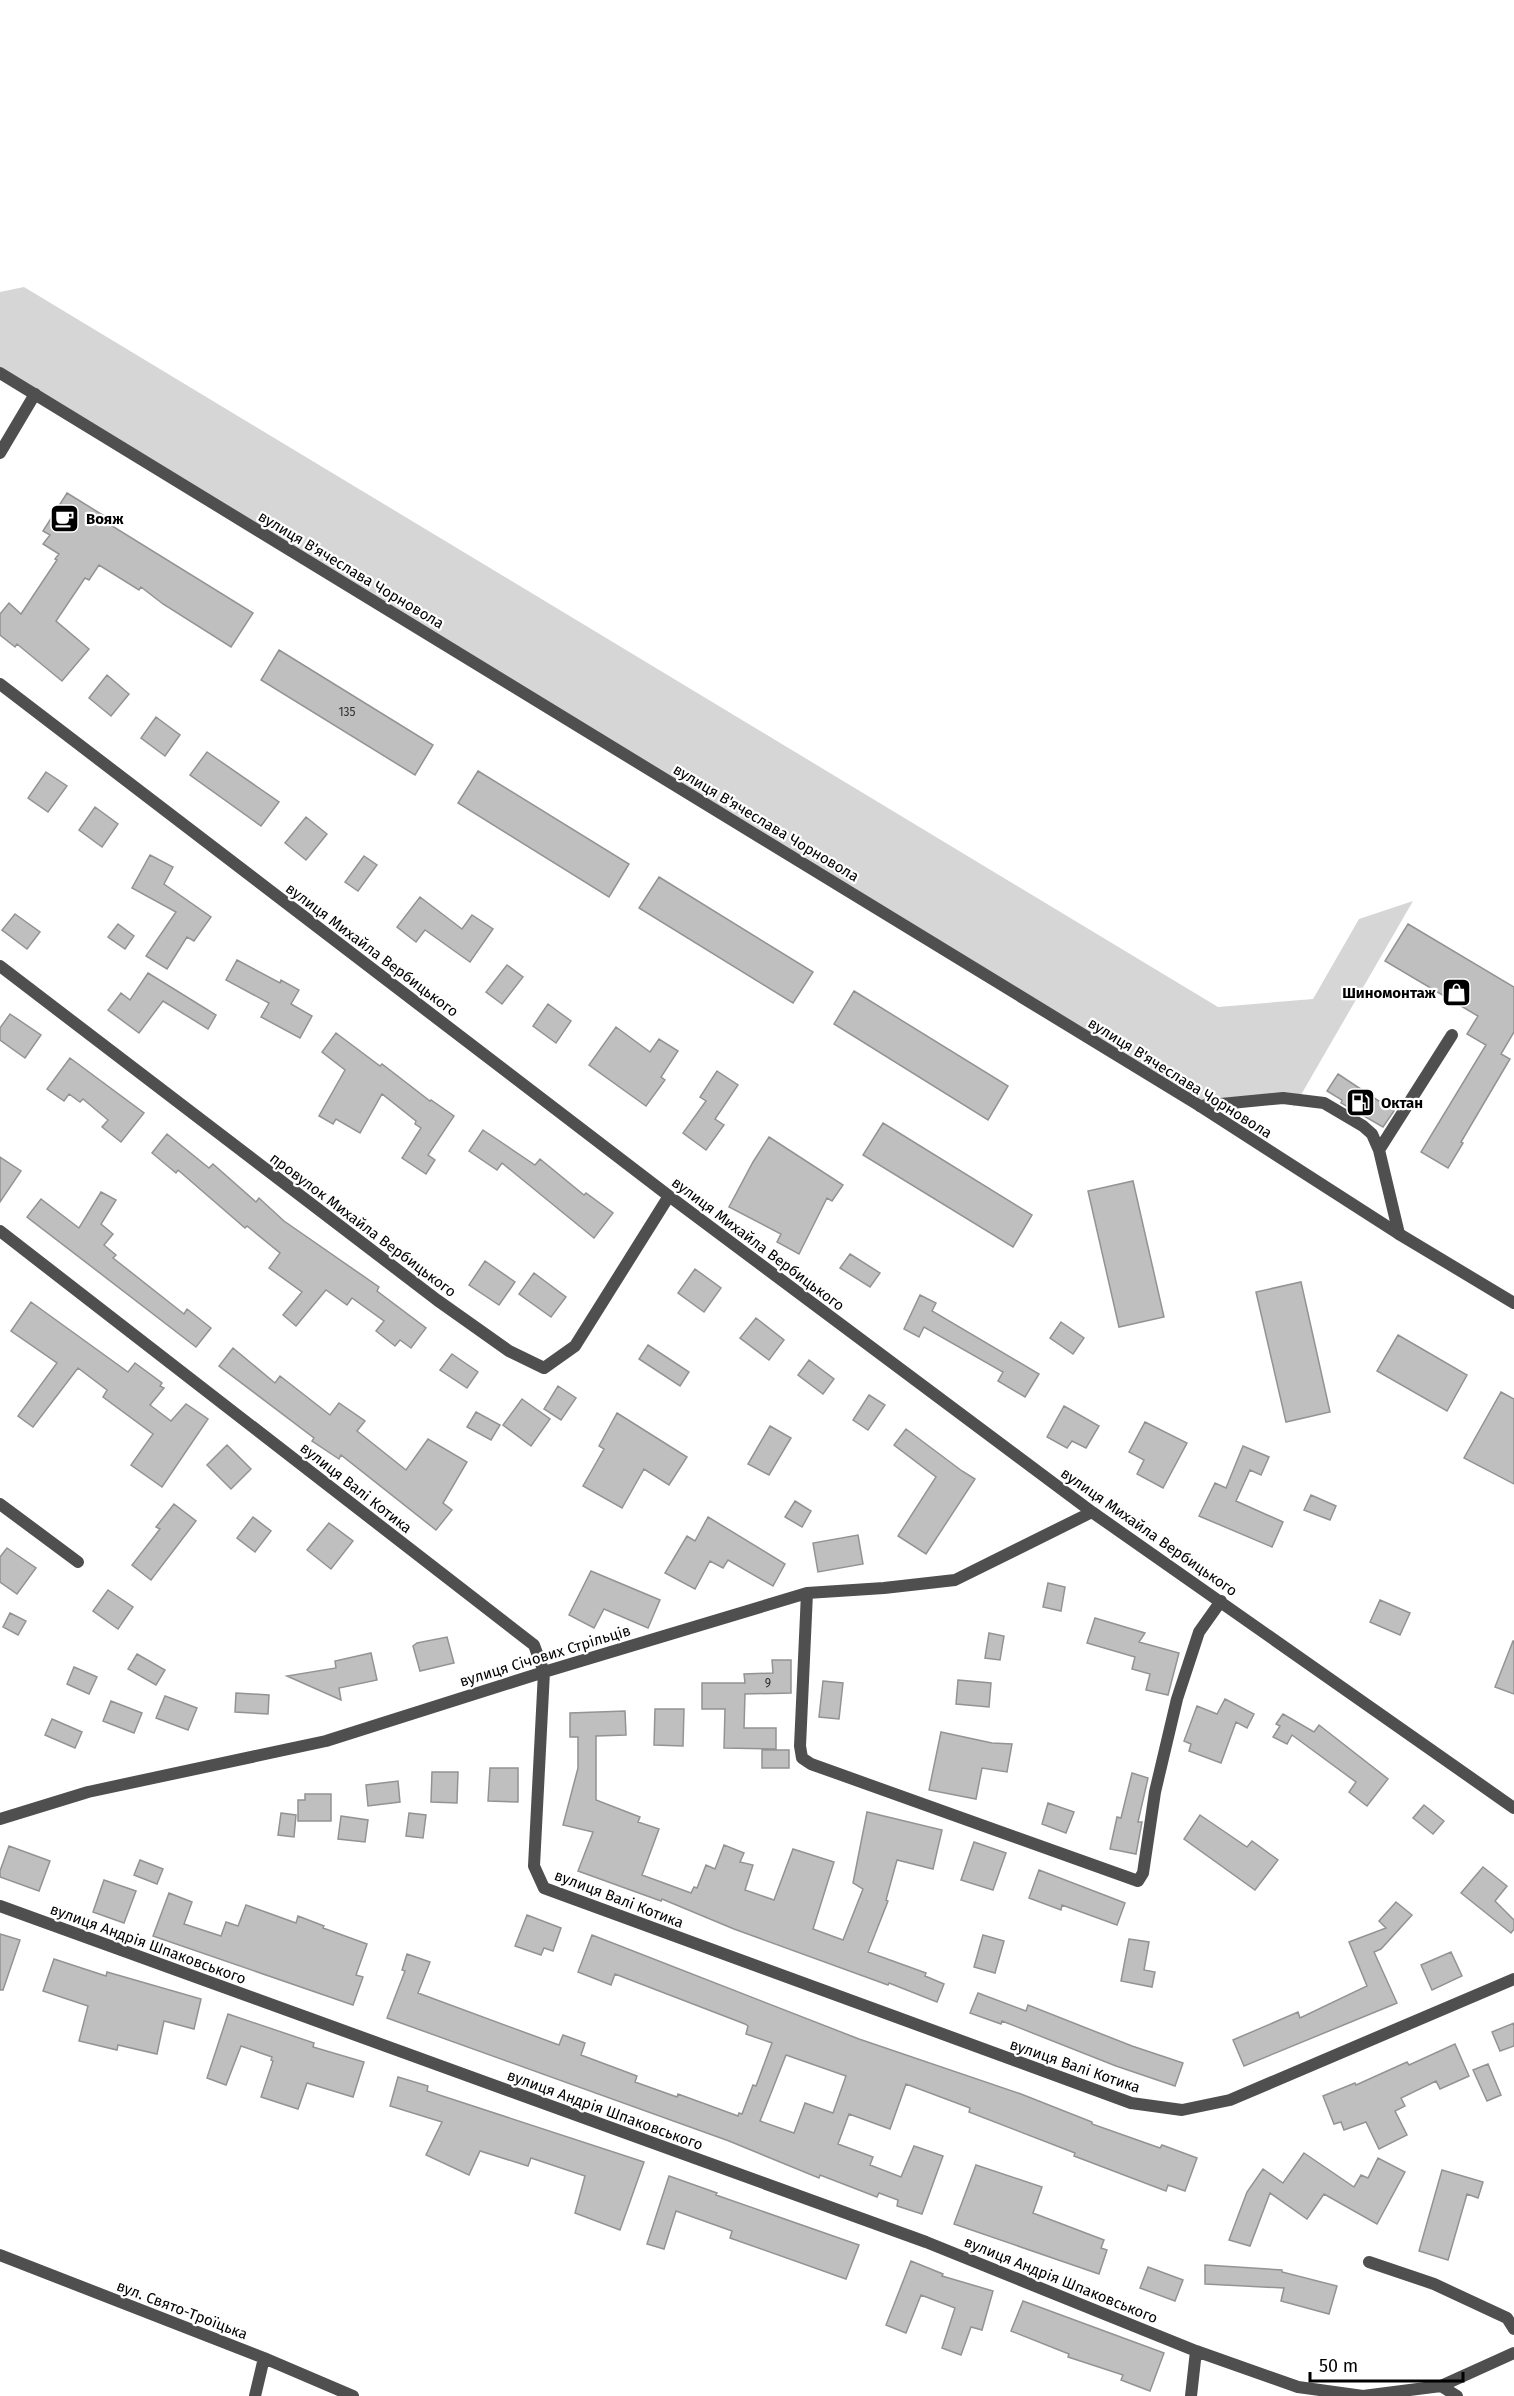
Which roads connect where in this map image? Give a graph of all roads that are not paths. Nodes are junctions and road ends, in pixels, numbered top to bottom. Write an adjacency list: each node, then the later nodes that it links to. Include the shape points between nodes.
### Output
1 (0, 372): 2 (street, вулиця В'ячеслава Чорновола)
2 (35, 394): 3 (street); 7 (street, вулиця В'ячеслава Чорновола)
3 (0, 453)
4 (0, 684): 9 (street, вулиця Михайла Вербицького)
5 (0, 966): 9 (street, провулок Михайла Вербицького, via 437,1300 509,1351 544,1368 575,1346)
6 (1452, 1035): 8 (street)
7 (1200, 1106): 8 (street, via 1283,1098 1324,1102 1363,1126 1372,1134); 11 (street, вулиця В'ячеслава Чорновола)
8 (1379, 1150): 11 (street)
9 (669, 1196): 14 (street, вулиця Михайла Вербицького)
10 (0, 1231): 18 (street, вулиця Валі Котика, via 534,1645)
11 (1399, 1234): 12 (street, вулиця В'ячеслава Чорновола)
12 (1514, 1303)
13 (0, 1504): 15 (street)
14 (1092, 1512): 16 (street, вулиця Січових Стрільців, via 954,1580); 17 (street, вулиця Михайла Вербицького)
15 (78, 1562)
16 (807, 1593): 17 (street, via 802,1758 1138,1881 1143,1873 1155,1792 1178,1700 1199,1632); 18 (street, вулиця Січових Стрільців)
17 (1221, 1601): 19 (street, вулиця Михайла Вербицького)
18 (544, 1672): 20 (street, вулиця Січових Стрільців, via 326,1741 88,1792); 22 (street, вулиця Валі Котика, via 534,1866 544,1888 1131,2103 1182,2110 1230,2100)
19 (1514, 1808)
20 (0, 1819)
21 (0, 1906): 26 (street, вулиця Андрія Шпаковського, via 926,2242)
22 (1514, 1979)
23 (0, 2255): 28 (street, вул. Свято-Троїцька)
24 (1369, 2262): 25 (street, via 1434,2284 1507,2318)
25 (1514, 2329)
26 (1196, 2351): 29 (street, via 1298,2387 1363,2396); 32 (street)
27 (1514, 2352): 29 (street)
28 (264, 2358): 30 (street); 31 (street, вул. Свято-Троїцька)
29 (1441, 2386): 33 (street)
30 (255, 2396)
31 (353, 2396)
32 (1191, 2396)
33 (1457, 2396)

